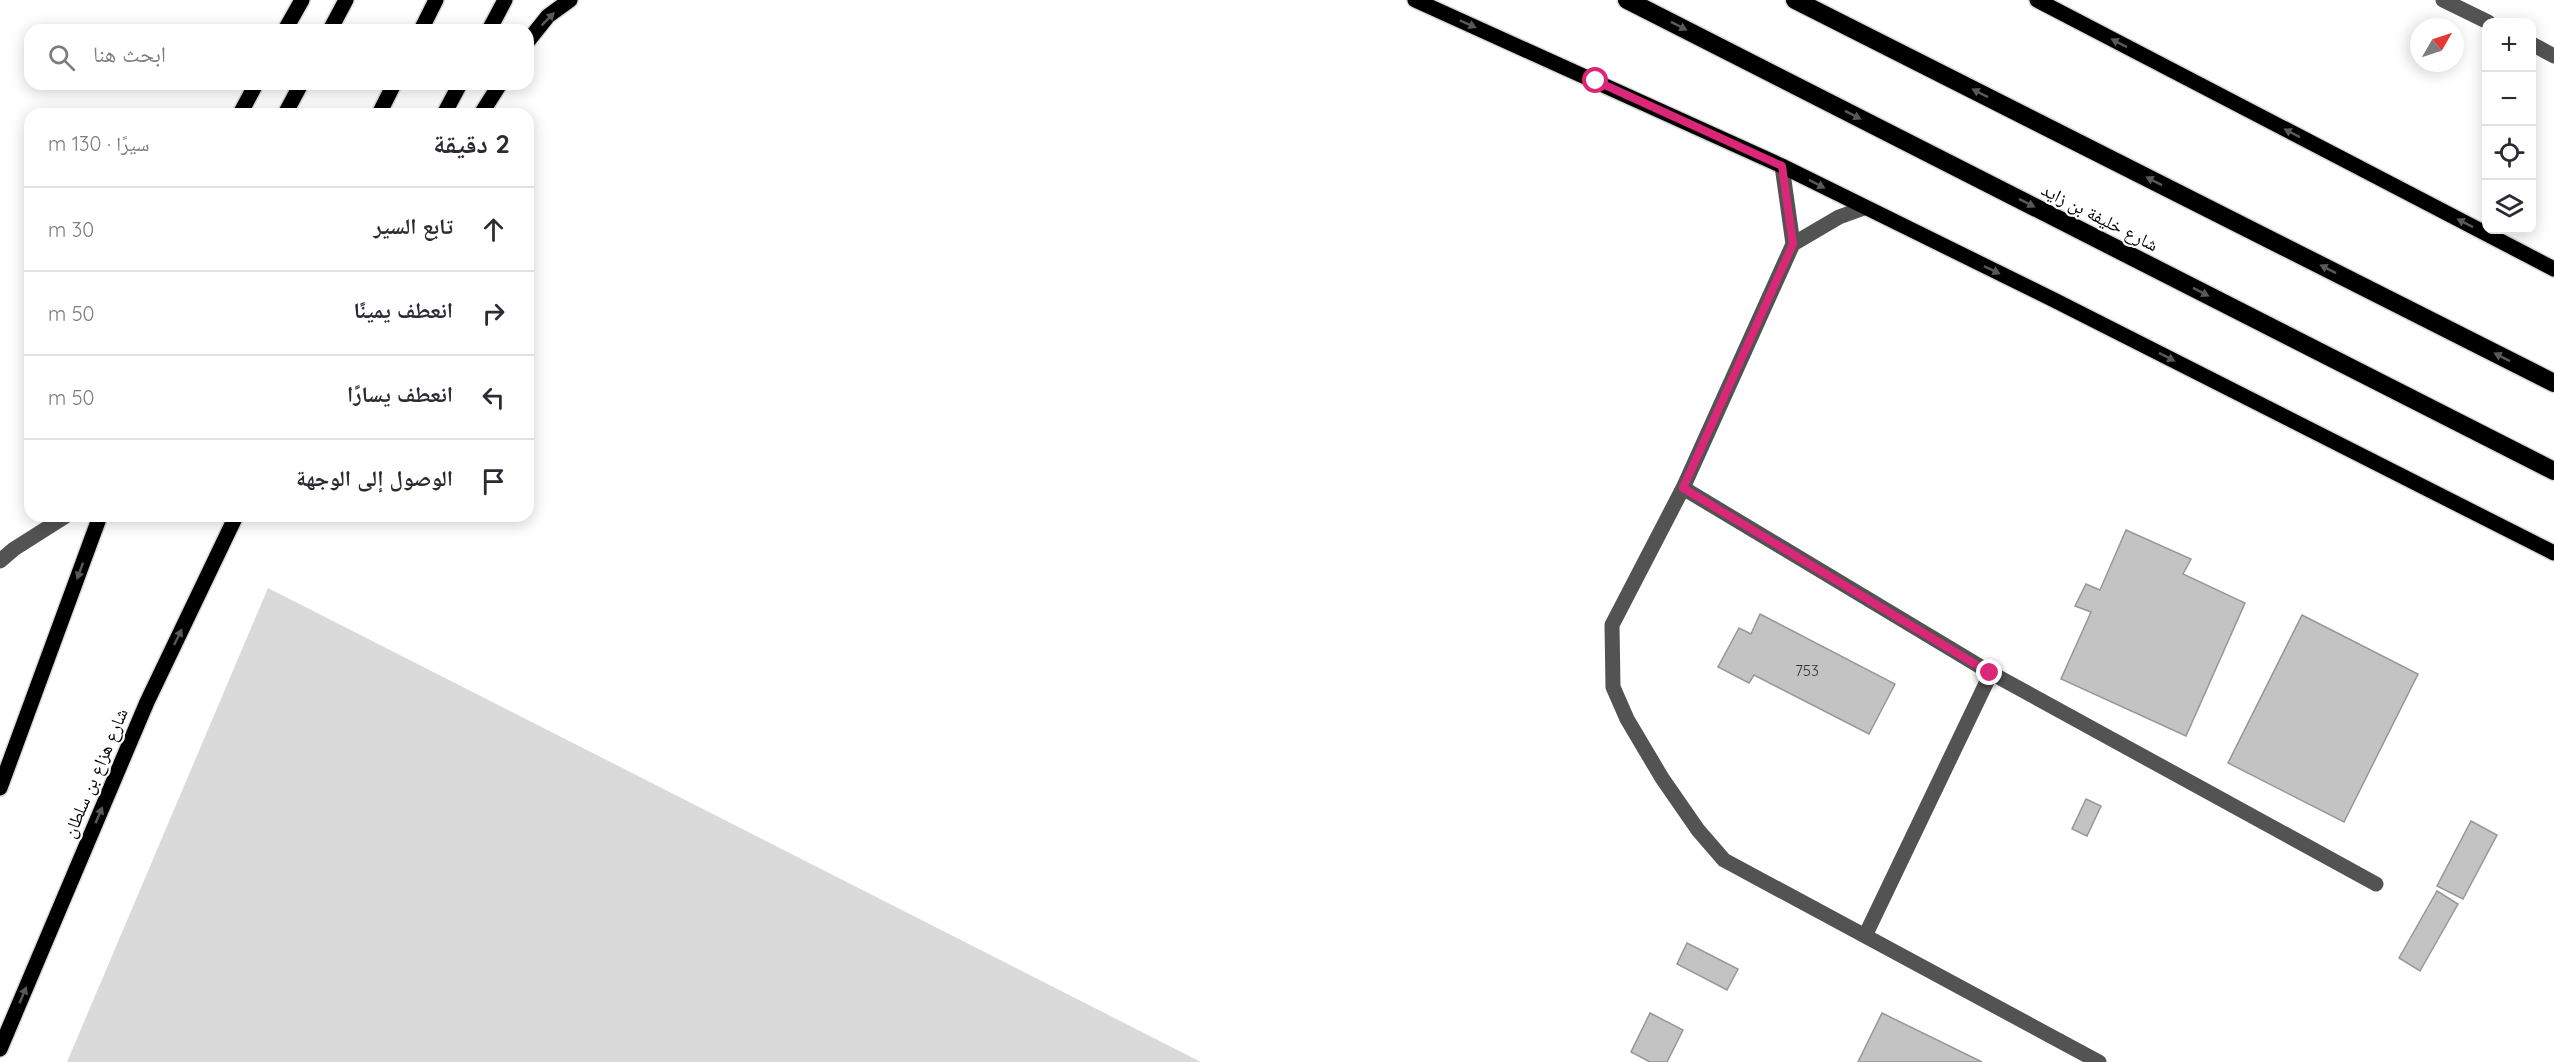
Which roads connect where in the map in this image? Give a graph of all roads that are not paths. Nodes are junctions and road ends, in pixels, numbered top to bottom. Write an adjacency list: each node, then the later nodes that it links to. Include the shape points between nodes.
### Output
1 (302, 0): 12 (main road)
2 (346, 0): 13 (main road)
3 (436, 0): 14 (main road)
4 (506, 0): 15 (main road)
5 (570, 0): 16 (main road, one-way to 5, via 548,16)
6 (1415, 0): 29 (main road, one-way to 29)
7 (1627, 0): 34 (highway, شارع خليفة بن زايد, one-way to 34)
8 (1795, 0): 33 (highway, one-way to 8)
9 (2037, 0): 32 (main road, one-way to 9)
10 (2443, 0): 11 (street)
11 (2482, 19)
12 (288, 24)
13 (333, 24)
14 (424, 24)
15 (492, 24)
16 (534, 34)
17 (2536, 46): 18 (street)
18 (2554, 56)
19 (253, 90): 24 (main road)
20 (298, 90): 25 (main road)
21 (391, 90): 26 (main road)
22 (457, 90): 27 (main road)
23 (496, 90): 28 (main road)
24 (243, 108)
25 (288, 108)
26 (382, 108)
27 (447, 108)
28 (485, 108)
29 (1782, 166): 30 (main road, one-way to 30); 31 (street)
30 (1864, 207): 31 (street); 39 (main road, one-way to 39)
31 (1793, 244): 35 (street)
32 (2554, 269)
33 (2554, 383)
34 (2554, 471)
35 (1683, 488): 41 (street); 44 (street, via 1612,625 1613,687 1662,778 1724,860)
36 (57, 522): 40 (street)
37 (98, 522): 42 (main road, one-way to 42)
38 (233, 522): 45 (main road, شارع هزاع بن سلطان, one-way to 38, via 147,702)
39 (2554, 553)
40 (0, 561)
41 (1990, 673): 43 (street); 44 (street)
42 (0, 788)
43 (2376, 884)
44 (1865, 936): 46 (street)
45 (0, 1049)
46 (2099, 1062)

